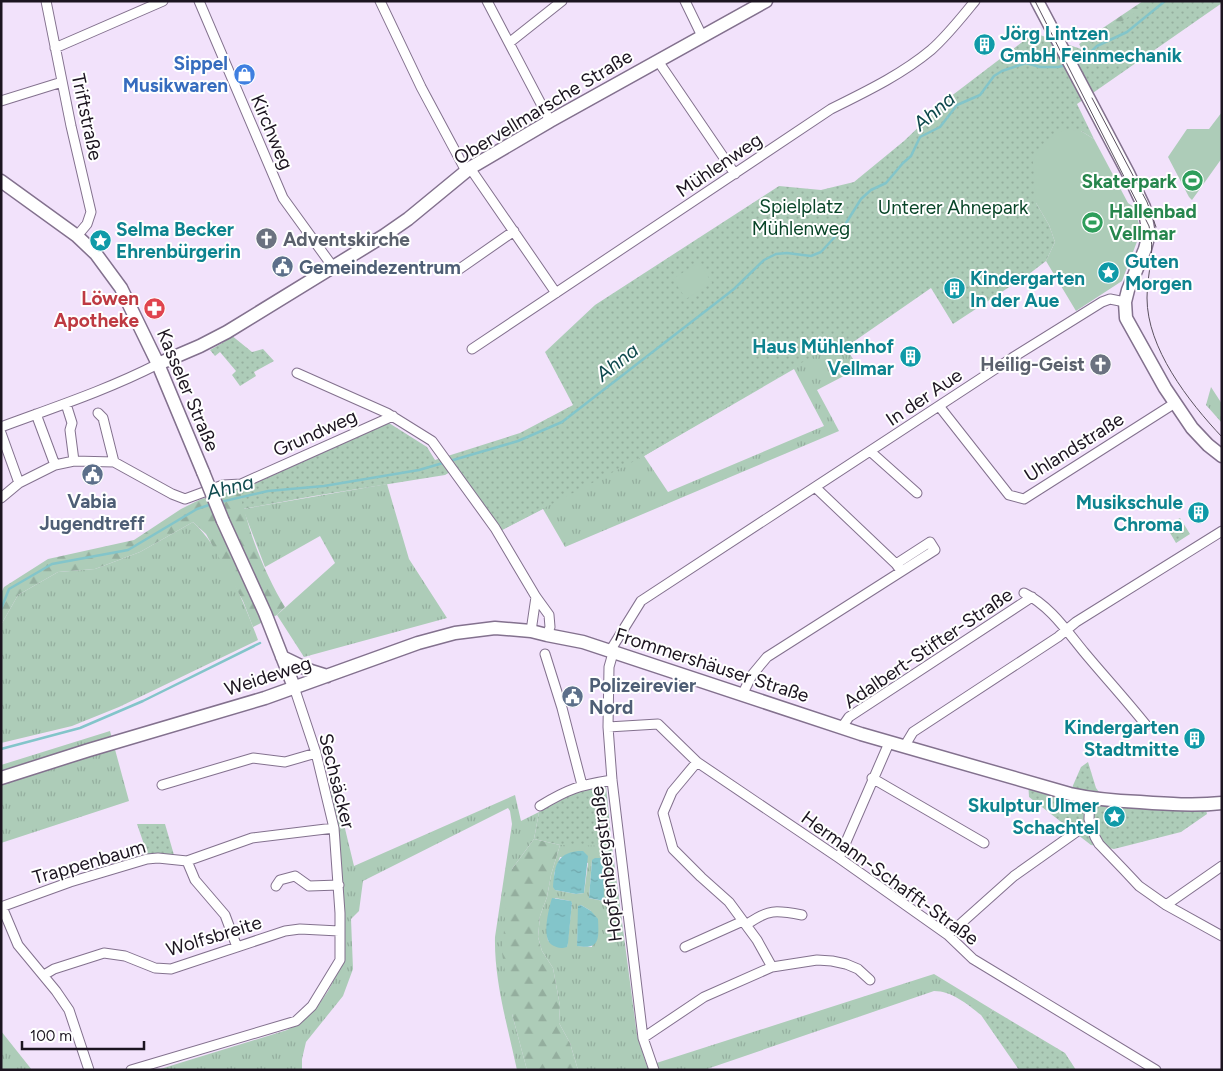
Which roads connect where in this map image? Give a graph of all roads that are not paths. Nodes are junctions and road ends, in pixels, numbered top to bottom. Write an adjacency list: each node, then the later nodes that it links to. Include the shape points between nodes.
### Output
1 (46, 1): 13 (street, Triftstraße)
2 (163, 1): 13 (street)
3 (198, 1): 23 (street, Kirchweg, via 283,198)
4 (380, 1): 18 (street, via 421,87)
5 (487, 1): 12 (street)
6 (562, 1): 12 (street)
7 (685, 1): 11 (street)
8 (766, 1): 11 (main road, Obervellmarsche Straße)
9 (975, 1): 19 (street, Mühlenweg, via 931,50 913,64 831,109)
10 (1037, 1): 26 (main road, via 1147,215 1148,240)
11 (702, 36): 14 (main road, Obervellmarsche Straße)
12 (509, 43): 17 (street)
13 (55, 48): 15 (street, Triftstraße)
14 (658, 61): 17 (main road, Obervellmarsche Straße); 19 (street, Obervellmarsche Straße)
15 (62, 82): 16 (street); 22 (street, Triftstraße, via 91,212 87,224)
16 (1, 101)
17 (550, 121): 18 (main road, Obervellmarsche Straße)
18 (468, 170): 21 (street); 23 (main road, Obervellmarsche Straße, via 408,219)
19 (735, 174): 25 (street, Mühlenweg)
20 (1, 181): 22 (main road, Kasseler Straße)
21 (514, 230): 24 (street); 25 (street)
22 (77, 236): 28 (main road, Kasseler Straße, via 96,254 121,288)
23 (333, 267): 28 (main road, Obervellmarsche Straße, via 227,332)
24 (458, 270)
25 (556, 293): 27 (street, Mühlenweg)
26 (1125, 302): 30 (main road, via 1126,318); 32 (street, In der Aue, via 1110,299 1102,302)
27 (472, 349)
28 (158, 364): 31 (street, Obervellmarsche Straße); 56 (main road, Kasseler Straße, bridge)
29 (297, 373): 35 (street)
30 (1175, 403): 32 (street, Uhlandstraße, via 1024,499 1009,495); 39 (main road, via 1192,428)
31 (66, 404): 34 (street, Obervellmarsche Straße); 40 (street, via 72,423)
32 (939, 406): 38 (street, In der Aue)
33 (98, 412): 41 (street, via 103,418)
34 (36, 414): 36 (street, Obervellmarsche Straße); 42 (street)
35 (393, 416): 41 (street, Grundweg, via 240,484 224,485 185,499); 49 (street, via 431,440 443,454 495,528)
36 (1, 427)
37 (1, 433): 43 (street)
38 (871, 452): 44 (street, In der Aue); 45 (street)
39 (1222, 456)
40 (74, 461): 41 (street); 42 (street)
41 (114, 462)
42 (55, 465): 43 (street)
43 (18, 483): 46 (street)
44 (815, 487): 54 (street, In der Aue, via 641,601); 59 (street, via 899,568 768,658 752,675)
45 (917, 493)
46 (1, 498)
47 (1222, 531): 51 (street)
48 (1024, 593): 50 (street, Adalbert-Stifter-Straße)
49 (536, 597): 52 (street); 53 (street, via 549,615)
50 (1032, 597): 51 (street, Adalbert-Stifter-Straße); 62 (street, Adalbert-Stifter-Straße, via 849,717)
51 (1067, 630): 60 (street, Adalbert-Stifter-Straße); 64 (street, via 913,732)
52 (531, 631): 53 (main road, Weideweg); 57 (main road, Weideweg, via 495,628 455,633)
53 (548, 635): 54 (main road, Frommershäuser Straße)
54 (611, 652): 59 (main road, Frommershäuser Straße); 61 (street, Hopfenbergstraße)
55 (544, 654): 71 (street)
56 (282, 657): 57 (main road); 58 (main road, Kasseler Straße)
57 (328, 676): 58 (main road, Weideweg)
58 (294, 687): 65 (street, Sechsäcker); 67 (main road, Weideweg)
59 (742, 695): 62 (main road, Frommershäuser Straße)
60 (1146, 725)
61 (608, 727): 66 (street, Hermann-Schafft-Straße, via 658,724); 69 (street, Hopfenbergstraße)
62 (842, 727): 63 (main road, Frommershäuser Straße)
63 (889, 743): 64 (main road, Frommershäuser Straße); 68 (street)
64 (904, 747): 72 (main road, Frommershäuser Straße)
65 (316, 753): 70 (street, via 285,762 253,758); 75 (street, Sechsäcker)
66 (697, 762): 78 (street, Hermann-Schafft-Straße); 86 (street, via 672,792 663,813 673,849 729,902)
67 (1, 778)
68 (872, 778): 77 (street); 78 (street)
69 (612, 780): 71 (street); 95 (street, Hopfenbergstraße)
70 (162, 785)
71 (582, 785): 74 (street)
72 (1090, 798): 73 (main road, Frommershäuser Straße, via 1167,804); 83 (street, via 1089,819 1100,844 1139,886)
73 (1222, 803)
74 (540, 806)
75 (334, 828): 79 (street, Trappenbaum, via 252,838); 81 (street, Sechsäcker)
76 (1079, 830): 88 (street, via 1014,876)
77 (984, 843)
78 (839, 858): 88 (street, Hermann-Schafft-Straße)
79 (187, 861): 84 (street, Trappenbaum, via 147,859); 90 (street, via 195,880 224,915)
80 (1222, 866): 83 (street)
81 (339, 884): 82 (street, via 309,886 295,876 280,880); 87 (street, Sechsäcker)
82 (276, 886)
83 (1166, 905): 89 (street)
84 (1, 907): 93 (street, via 18,945)
85 (802, 915): 86 (street, via 767,912)
86 (744, 923): 91 (street); 92 (street)
87 (339, 931): 90 (street, Wolfsbreite, via 285,931); 97 (street, Sechsäcker, via 340,960 312,1006 296,1020)
88 (948, 935): 99 (street, Hermann-Schafft-Straße, via 973,959)
89 (1222, 936)
90 (237, 947): 93 (street, Wolfsbreite, via 171,969 155,968 125,956 104,954)
91 (685, 947)
92 (772, 967): 94 (street, via 832,960 858,969); 95 (street, via 704,997)
93 (44, 975): 96 (street, via 70,1010)
94 (870, 980)
95 (643, 1038): 98 (street, Hopfenbergstraße)
96 (89, 1070)
97 (131, 1070)
98 (654, 1070)
99 (1156, 1070)

